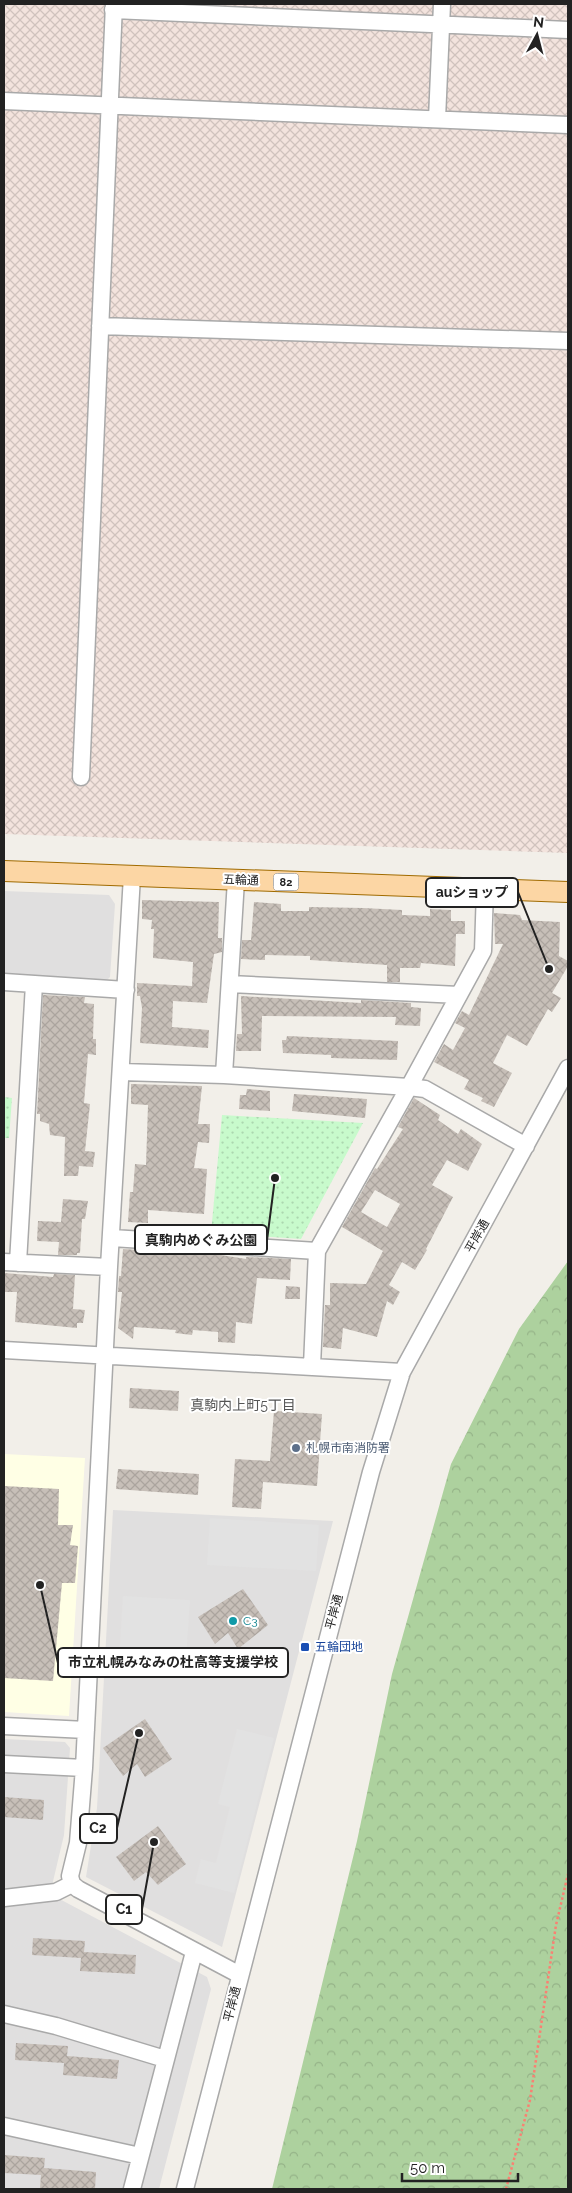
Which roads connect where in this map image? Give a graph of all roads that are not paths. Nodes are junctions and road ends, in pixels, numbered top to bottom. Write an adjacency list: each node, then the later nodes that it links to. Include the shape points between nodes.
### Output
1 (442, 4): 3 (street)
2 (114, 7): 3 (street); 6 (street)
3 (441, 24): 4 (street); 7 (street)
4 (568, 30)
5 (4, 101): 6 (street)
6 (109, 106): 7 (street); 9 (street)
7 (437, 119): 8 (street)
8 (568, 125)
9 (100, 326): 10 (street); 11 (street)
10 (568, 342)
11 (81, 777)
12 (4, 871): 13 (main road, 五輪通 / 82)
13 (132, 876): 14 (main road, 五輪通 / 82); 20 (street)
14 (236, 880): 15 (main road, 五輪通 / 82); 19 (street)
15 (486, 889): 16 (main road, 五輪通 / 82); 21 (street, via 483,951)
16 (568, 892)
17 (4, 982): 18 (street)
18 (34, 984): 20 (street); 29 (street)
19 (230, 984): 21 (street); 24 (street)
20 (126, 990): 23 (street)
21 (459, 996): 25 (street)
22 (568, 1068): 26 (street, 平岸通)
23 (121, 1072): 24 (street); 27 (street)
24 (224, 1075): 25 (street)
25 (409, 1087): 26 (street, via 425,1089); 28 (street)
26 (526, 1146): 34 (street, 平岸通)
27 (112, 1238): 28 (street); 30 (street)
28 (318, 1251): 33 (street)
29 (11, 1263): 30 (street)
30 (109, 1267): 32 (street)
31 (4, 1350): 32 (street)
32 (106, 1355): 33 (street); 36 (street)
33 (312, 1366): 34 (street)
34 (402, 1372): 42 (street, 平岸通, via 371,1472)
35 (4, 1726): 36 (street)
36 (86, 1730): 38 (street)
37 (4, 1764): 38 (street)
38 (84, 1768): 39 (street, via 78,1843 70,1876)
39 (72, 1884): 40 (street, via 56,1892); 41 (street)
40 (4, 1898)
41 (194, 1952): 42 (street); 44 (street)
42 (240, 1974): 48 (street, 平岸通)
43 (4, 2014): 44 (street, via 56,2026)
44 (165, 2060): 46 (street)
45 (4, 2126): 46 (street)
46 (140, 2156): 47 (street)
47 (132, 2189)
48 (185, 2189)

